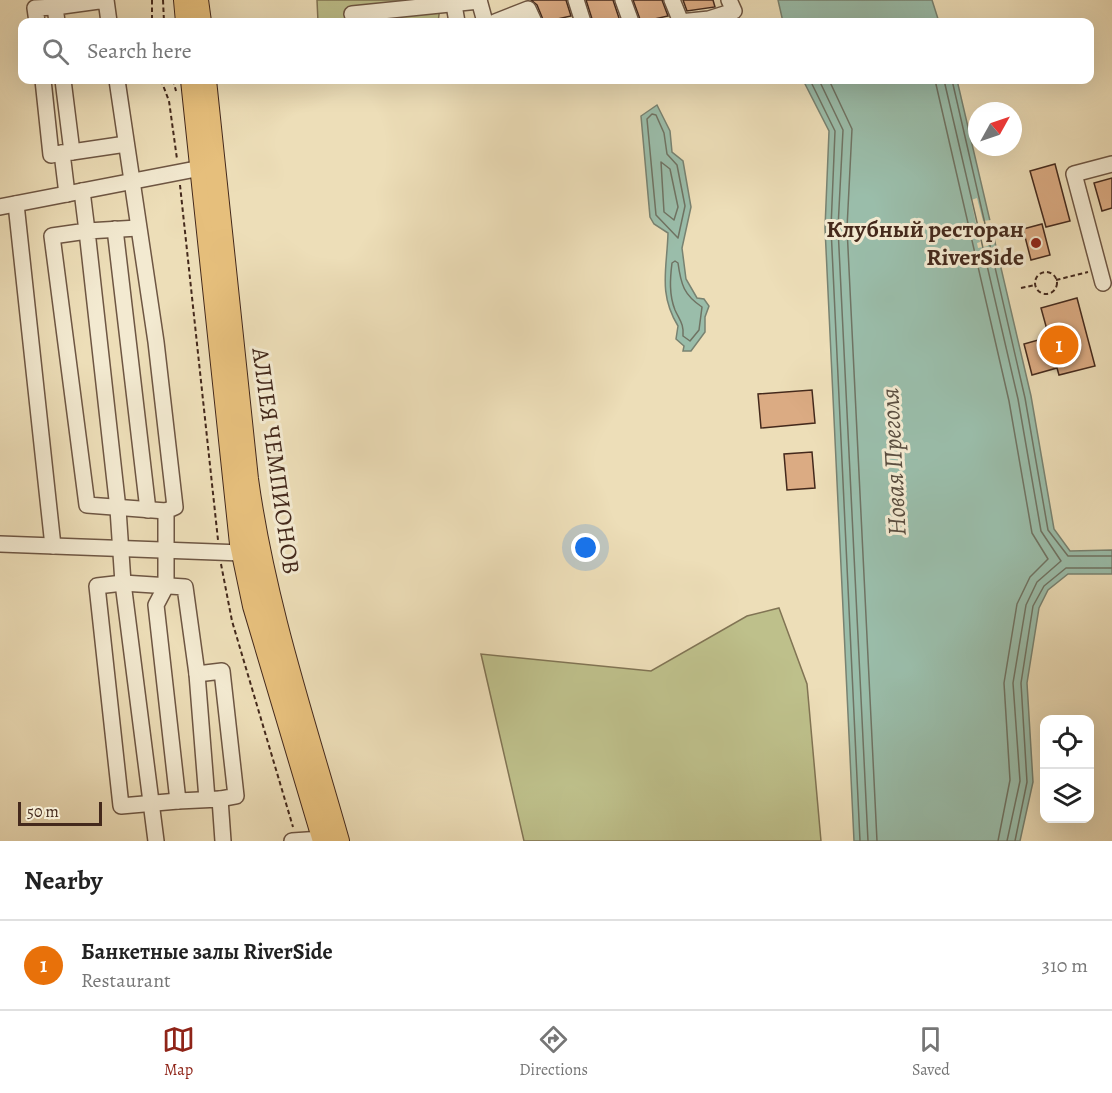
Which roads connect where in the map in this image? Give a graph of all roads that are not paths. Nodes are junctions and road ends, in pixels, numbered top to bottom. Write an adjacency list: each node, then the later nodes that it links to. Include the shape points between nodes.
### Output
1 (184, 0): 14 (main road)
2 (198, 0): 15 (main road)
3 (479, 0): 8 (street); 17 (street)
4 (576, 0): 19 (street)
5 (623, 0): 20 (street)
6 (672, 0): 21 (street)
7 (729, 0): 22 (street, via 734,11)
8 (454, 4): 10 (street); 16 (street)
9 (529, 10): 18 (street)
10 (352, 14)
11 (56, 15): 12 (street, via 35,9); 13 (street, via 106,0)
12 (36, 18)
13 (108, 18)
14 (186, 18)
15 (200, 18)
16 (456, 18)
17 (484, 18)
18 (506, 18)
19 (582, 18)
20 (630, 18)
21 (679, 18)
22 (711, 18)
23 (43, 84): 29 (street, via 51,155)
24 (63, 84): 29 (street)
25 (118, 84): 28 (street)
26 (191, 84): 31 (main road, АЛЛЕЯ ЧЕМПИОНОВ)
27 (206, 84): 55 (main road, АЛЛЕЯ ЧЕМПИОНОВ, via 257,541)
28 (126, 144): 29 (street); 32 (street)
29 (67, 153): 34 (street)
30 (1112, 164): 40 (street, via 1074,174)
31 (201, 168): 32 (street); 48 (main road, АЛЛЕЯ ЧЕМПИОНОВ)
32 (131, 181): 33 (street); 37 (street)
33 (82, 191): 34 (street); 39 (street)
34 (66, 194): 35 (street)
35 (16, 204): 36 (street); 45 (street)
36 (0, 207)
37 (138, 228): 38 (street); 43 (street, via 175,507)
38 (115, 229): 39 (street); 42 (street)
39 (87, 231): 41 (street); 41 (street, via 52,236 87,505)
40 (1101, 276)
41 (118, 509): 42 (street); 46 (street)
42 (148, 510): 43 (street)
43 (166, 511): 47 (street)
44 (0, 544): 45 (street)
45 (53, 546): 46 (street)
46 (121, 549): 47 (street); 49 (street)
47 (164, 550): 48 (street); 50 (street)
48 (242, 553): 55 (main road, АЛЛЕЯ ЧЕМПИОНОВ, via 255,614)
49 (123, 583): 50 (street); 54 (street); 54 (street, via 97,586 121,806)
50 (166, 586): 51 (street, via 185,587); 53 (street, via 156,604)
51 (197, 674): 52 (street); 52 (street, via 222,671 236,796)
52 (214, 799): 53 (street); 57 (street)
53 (178, 801): 54 (street)
54 (150, 805): 56 (street)
55 (328, 840): 58 (street)
56 (156, 841)
57 (223, 841)
58 (292, 841)

